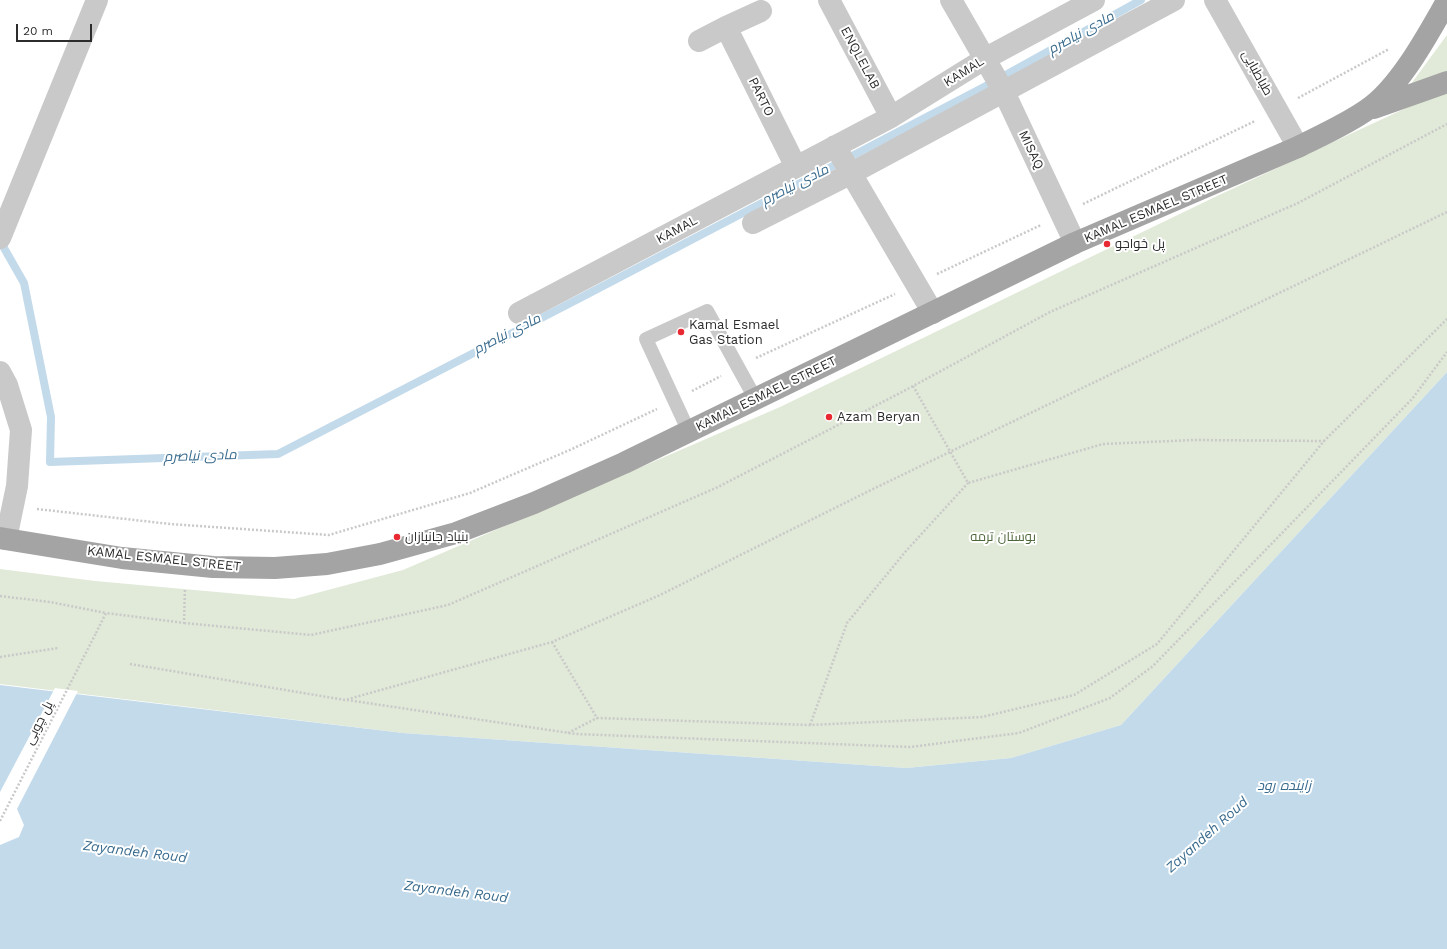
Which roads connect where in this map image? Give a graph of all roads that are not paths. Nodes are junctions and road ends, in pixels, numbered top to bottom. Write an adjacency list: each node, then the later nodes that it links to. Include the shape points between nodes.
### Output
1 (97, 0): 21 (street)
2 (829, 0): 15 (street, ENQLELAB)
3 (951, 0): 11 (street, MISAQ)
4 (1094, 0): 11 (street, KAMAL)
5 (1174, 0): 13 (street)
6 (1216, 0): 17 (street, طباطبایی)
7 (1447, 1): 14 (main road, KAMAL ESMAEL STREET, via 1400,75 1385,94)
8 (761, 11): 9 (street)
9 (726, 27): 10 (street); 18 (street, PARTO)
10 (699, 41)
11 (986, 58): 13 (street, MISAQ); 15 (street, KAMAL)
12 (1447, 82): 14 (main road)
13 (1004, 92): 19 (street); 22 (street, MISAQ)
14 (1363, 112): 17 (main road, KAMAL ESMAEL STREET)
15 (890, 117): 16 (street, KAMAL)
16 (835, 146): 18 (street, KAMAL); 19 (street)
17 (1298, 147): 22 (main road, KAMAL ESMAEL STREET)
18 (796, 167): 23 (street, KAMAL)
19 (850, 174): 20 (street); 24 (street)
20 (753, 223)
21 (2, 234)
22 (1075, 243): 24 (main road, KAMAL ESMAEL STREET)
23 (518, 313)
24 (933, 313): 26 (main road, KAMAL ESMAEL STREET)
25 (0, 372): 28 (street, via 7,385 21,430 17,486)
26 (756, 398): 27 (main road, KAMAL ESMAEL STREET); 27 (lane, via 707,311 646,339)
27 (689, 432): 28 (main road, KAMAL ESMAEL STREET, via 534,503 456,533 394,550 327,564 275,568 213,567 122,558)
28 (3, 538)

